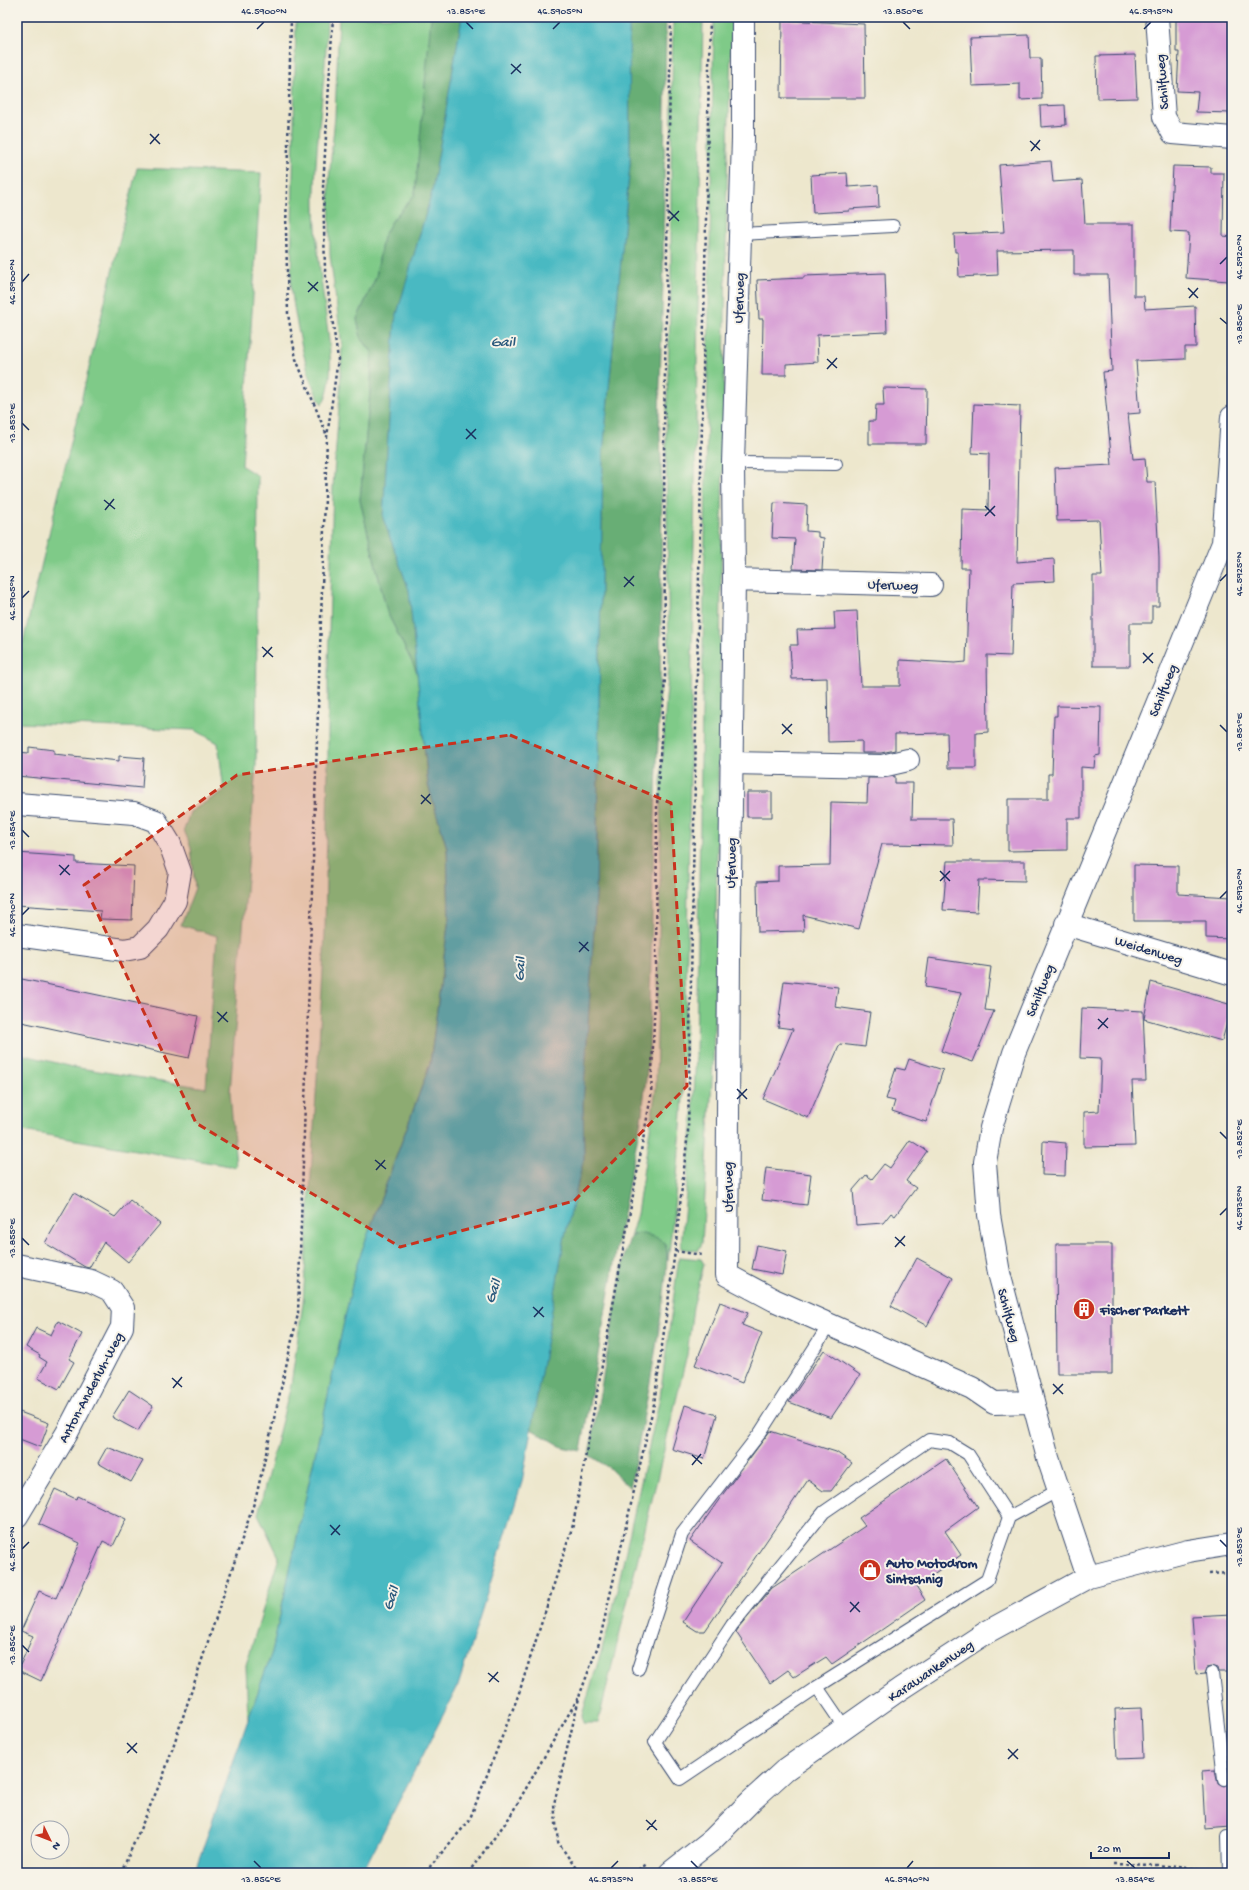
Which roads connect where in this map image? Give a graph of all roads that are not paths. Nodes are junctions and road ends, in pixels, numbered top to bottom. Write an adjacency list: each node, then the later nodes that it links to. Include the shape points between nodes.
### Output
1 (743, 17): 5 (street, Uferweg)
2 (1157, 17): 3 (street, Schilfweg, via 1164,117 1173,133)
3 (1232, 138)
4 (893, 226): 5 (lane)
5 (740, 234): 7 (street, Uferweg)
6 (1232, 417): 14 (street, Schilfweg, via 1223,543)
7 (733, 463): 8 (lane); 9 (street, Uferweg)
8 (836, 464)
9 (734, 580): 10 (street, Uferweg); 12 (street, Uferweg)
10 (931, 586)
11 (908, 760): 12 (street, via 882,766)
12 (731, 763): 18 (street, Uferweg, via 727,1275)
13 (17, 804): 15 (street, via 134,813 156,821 170,844 180,872 175,901 158,929 140,947 124,950)
14 (1066, 924): 16 (street, Weidenweg); 19 (street, Schilfweg, via 1014,1053 991,1128 985,1162 989,1215 998,1273)
15 (17, 936)
16 (1232, 974)
17 (17, 1265): 21 (street, Anton-Anderluh-Weg, via 91,1282 112,1290 123,1308 122,1327 67,1433)
18 (829, 1325): 19 (street, Uferweg, via 972,1388 994,1403); 25 (lane, via 760,1433 682,1534)
19 (1034, 1402): 20 (street, Schilfweg)
20 (1059, 1490): 22 (lane); 24 (street, Schilfweg)
21 (19, 1508)
22 (1009, 1517): 27 (lane, via 987,1580); 27 (lane, via 968,1454 950,1443 929,1440 824,1512 732,1625 655,1742 680,1779)
23 (1232, 1544): 24 (street, Karawankenweg, via 1188,1551)
24 (1088, 1577): 28 (street, Karawankenweg, via 987,1632)
25 (638, 1669)
26 (1212, 1673): 29 (lane)
27 (817, 1687): 28 (lane)
28 (845, 1728): 32 (street, Karawankenweg, via 785,1770 712,1840)
29 (1224, 1779)
30 (1228, 1836): 31 (lane)
31 (1229, 1872)
32 (670, 1873)

